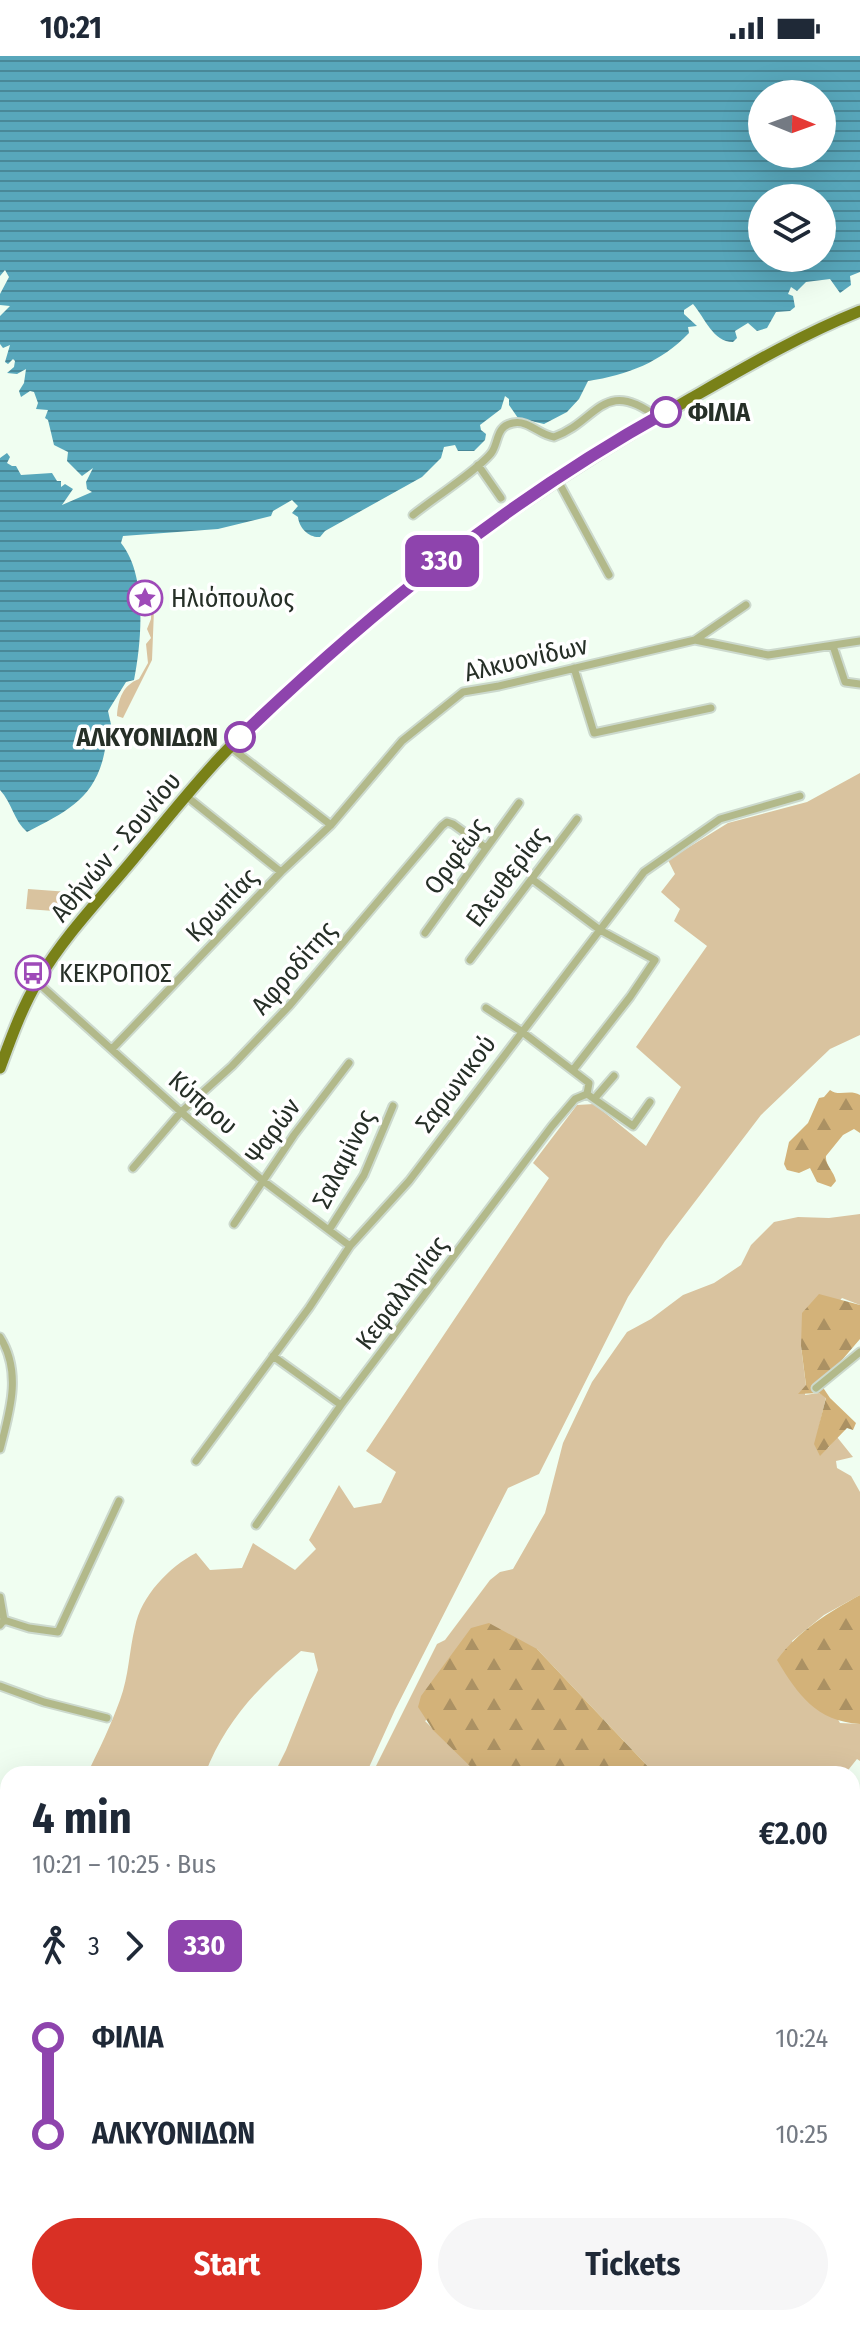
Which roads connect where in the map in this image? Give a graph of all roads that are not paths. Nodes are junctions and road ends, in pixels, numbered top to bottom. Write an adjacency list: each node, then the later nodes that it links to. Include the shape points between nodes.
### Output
1 (860, 311): 2 (main road, Αθήνών - Σουνίου, via 776,350)
2 (657, 417): 3 (street, via 640,405 619,400 600,405 554,437 512,423); 4 (main road, Αθήνών - Σουνίου)
3 (478, 465): 5 (street); 6 (street)
4 (557, 479): 7 (street); 15 (main road, Αθήνών - Σουνίου, via 395,598)
5 (501, 498)
6 (413, 515)
7 (609, 575)
8 (746, 605): 9 (street)
9 (695, 640): 11 (street, Αλκυονίδων, via 768,655); 12 (street, Αλκυονίδων)
10 (860, 641): 11 (street, Αλκυονίδων)
11 (833, 646): 13 (street, via 845,682)
12 (574, 668): 14 (street, via 594,733); 20 (street, Αλκυονίδων, via 452,698 402,741)
13 (860, 684)
14 (711, 708)
15 (230, 747): 16 (main road, Αθήνών - Σουνίου); 20 (street)
16 (186, 796): 22 (street); 27 (main road, Αθήνών - Σουνίου)
17 (800, 796): 24 (street, Σαρωνικού, via 720,819 658,860)
18 (519, 803): 21 (street, Ορφέως)
19 (577, 819): 23 (street, Ελευθερίας)
20 (331, 825): 22 (street, Κρωπίας)
21 (486, 848): 25 (street, Ορφέως); 39 (street, Αφροδίτης, via 453,824 442,826 290,1005)
22 (281, 872): 30 (street, Κρωπίας)
23 (532, 879): 24 (street); 26 (street, Ελευθερίας)
24 (600, 930): 29 (street, Σαρωνικού); 33 (street, via 655,960)
25 (425, 933)
26 (470, 960)
27 (37, 982): 30 (street, Κύπρου); 32 (main road, Αθήνών - Σουνίου)
28 (486, 1008): 29 (street)
29 (521, 1031): 33 (street); 44 (street, Σαρωνικού, via 409,1181)
30 (112, 1049): 39 (street, Κύπρου)
31 (349, 1063): 41 (street, Ψαρών)
32 (0, 1068)
33 (573, 1070): 35 (street, via 589,1083)
34 (614, 1076): 36 (street)
35 (587, 1094): 36 (street); 49 (street, Κεφαλληνίας, via 575,1099 552,1126)
36 (595, 1098): 37 (street, via 633,1126)
37 (650, 1102)
38 (393, 1106): 43 (street, Σαλαμίνος, via 364,1175)
39 (181, 1112): 40 (street, Αφροδίτης); 41 (street, Κύπρου)
40 (133, 1168)
41 (262, 1180): 42 (street, Ψαρών); 43 (street, Κύπρου)
42 (234, 1224)
43 (329, 1230): 44 (street, Κύπρου)
44 (350, 1246): 47 (street, Σαρωνικού)
45 (0, 1337): 50 (street, via 13,1374)
46 (860, 1352): 48 (street)
47 (273, 1356): 49 (street); 51 (street, Σαρωνικού)
48 (816, 1388)
49 (341, 1405): 53 (street, Κεφαλληνίας)
50 (0, 1449)
51 (196, 1461)
52 (119, 1501): 55 (street, via 58,1632)
53 (256, 1525)
54 (0, 1597): 55 (street)
55 (2, 1623)
56 (0, 1686): 57 (street)
57 (107, 1718)

